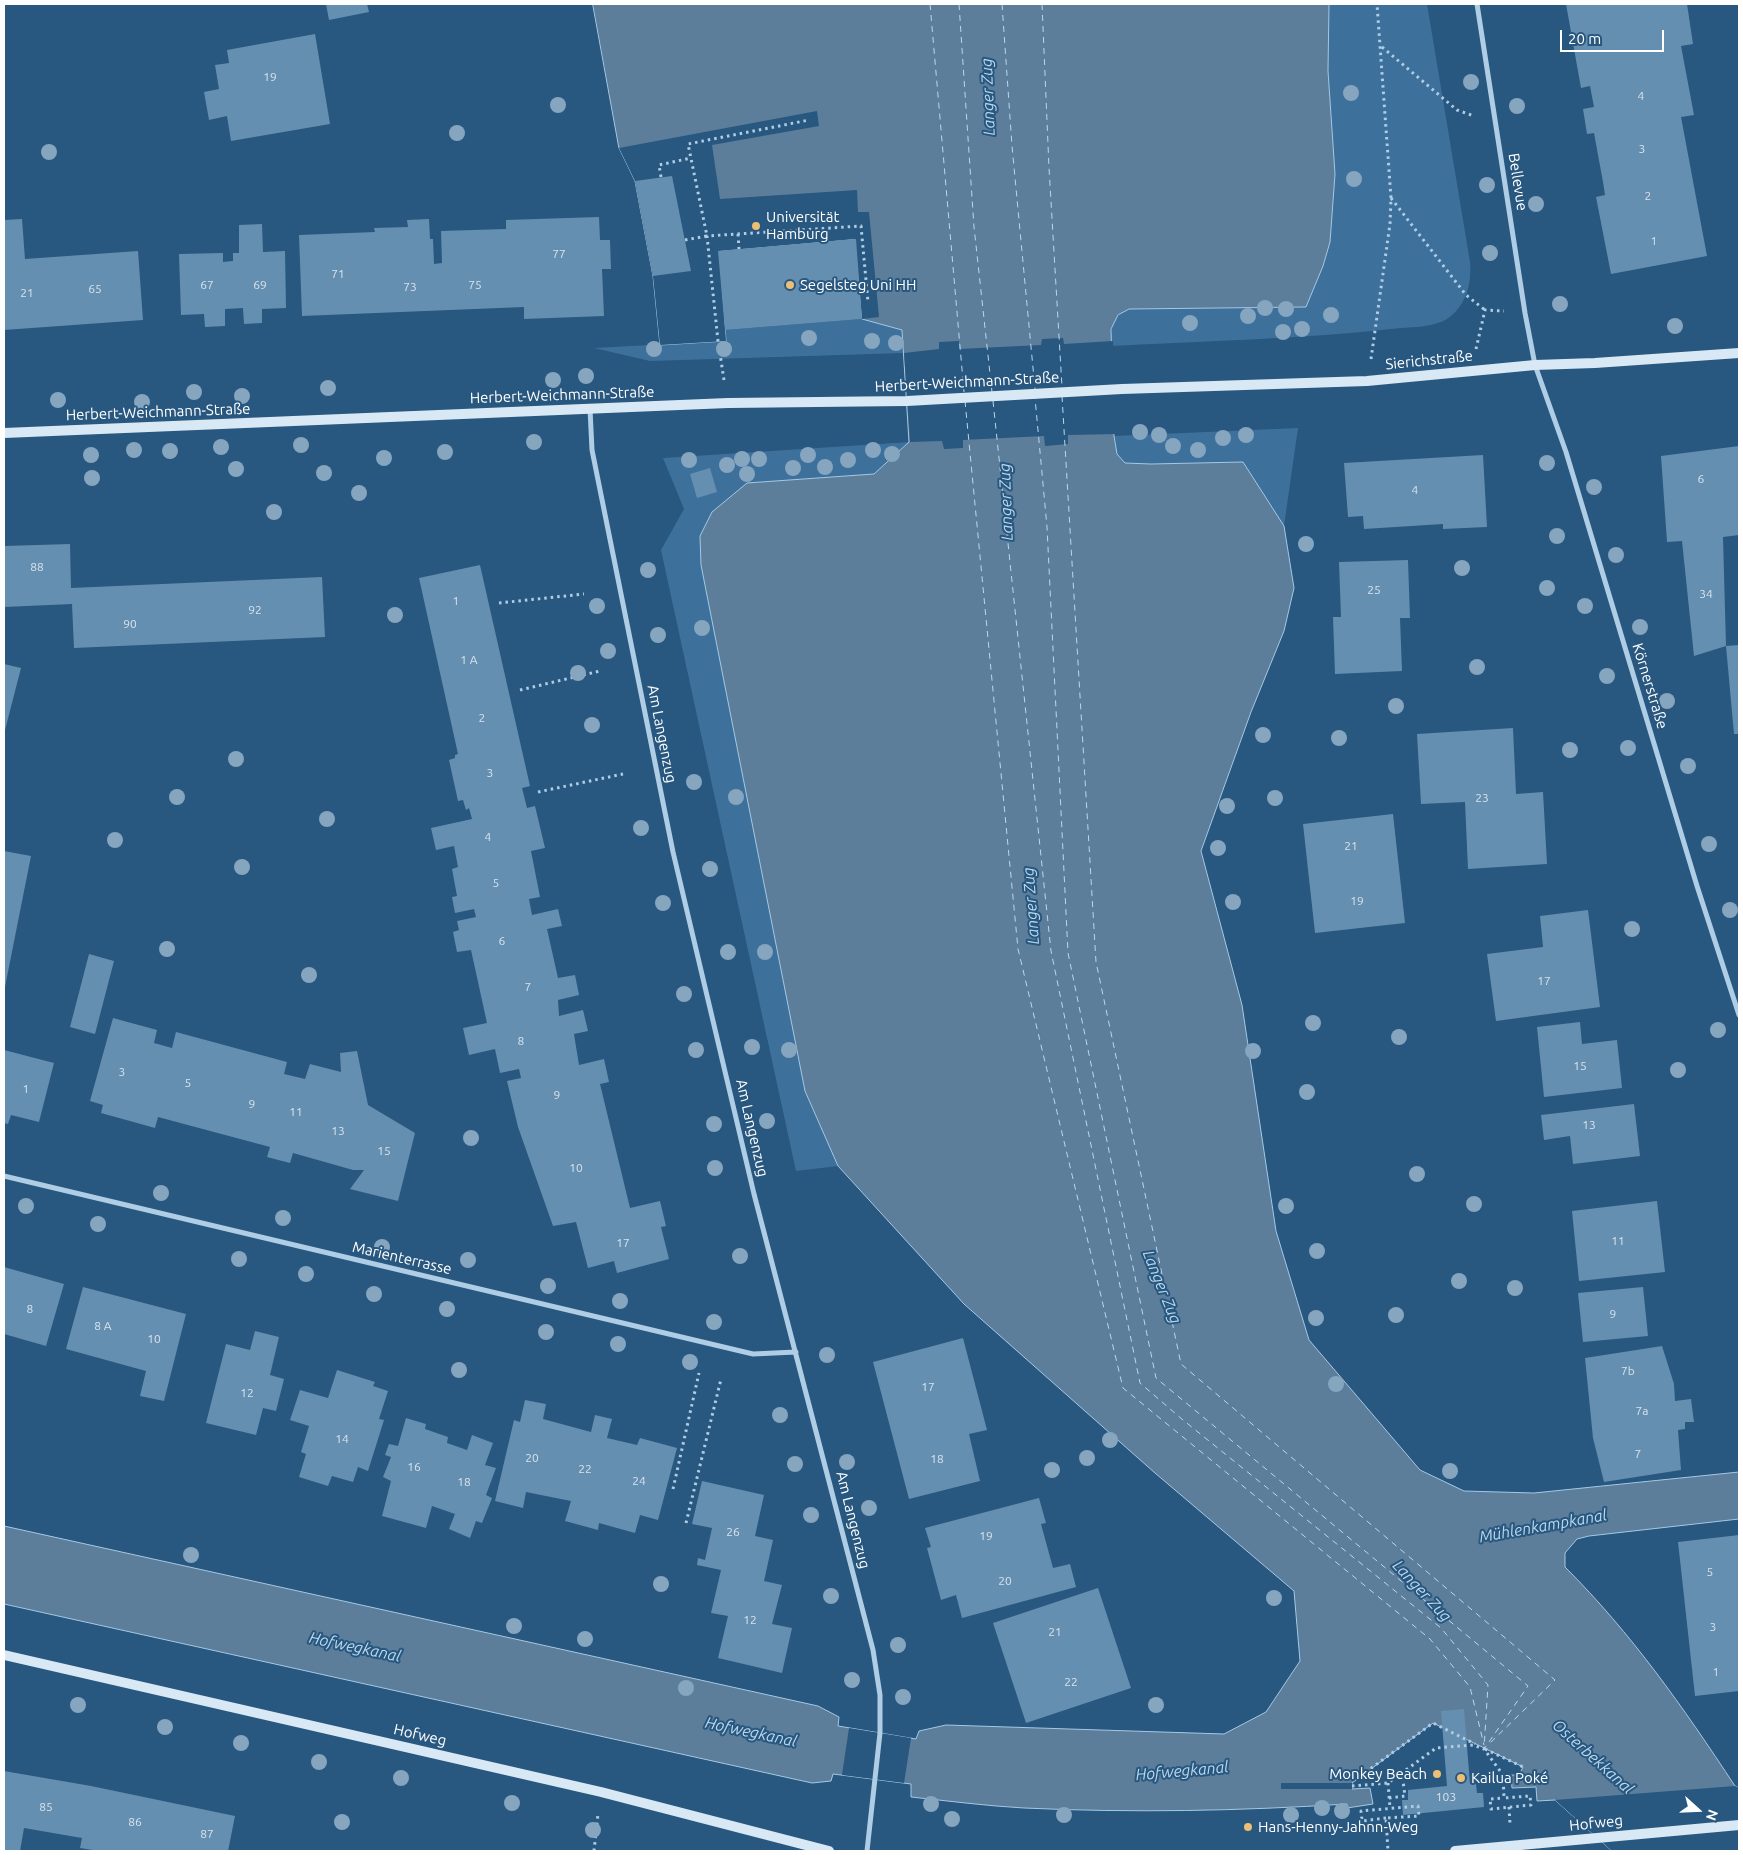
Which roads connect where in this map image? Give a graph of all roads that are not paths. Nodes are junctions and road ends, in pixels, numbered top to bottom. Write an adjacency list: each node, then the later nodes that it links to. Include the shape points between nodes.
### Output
1 (1477, 4): 3 (street, Bellevue)
2 (1739, 353): 3 (main road, Sierichstraße)
3 (1535, 365): 4 (main road, Sierichstraße, via 1367,381); 7 (street, Körnerstraße, via 1566,452)
4 (1122, 389): 5 (main road, Herbert-Weichmann-Straße, via 906,401)
5 (590, 408): 6 (main road, Herbert-Weichmann-Straße); 9 (street, Am Langenzug, via 592,450 673,852 754,1194)
6 (4, 433)
7 (1739, 1016)
8 (4, 1176): 9 (street, Marienterrasse, via 753,1354)
9 (796, 1352): 13 (street, Am Langenzug, via 873,1650 880,1695 880,1733)
10 (4, 1656): 12 (main road, Hofweg, via 601,1792)
11 (1739, 1825): 14 (main road, Hofweg)
12 (829, 1851)
13 (867, 1851)
14 (1455, 1851)

